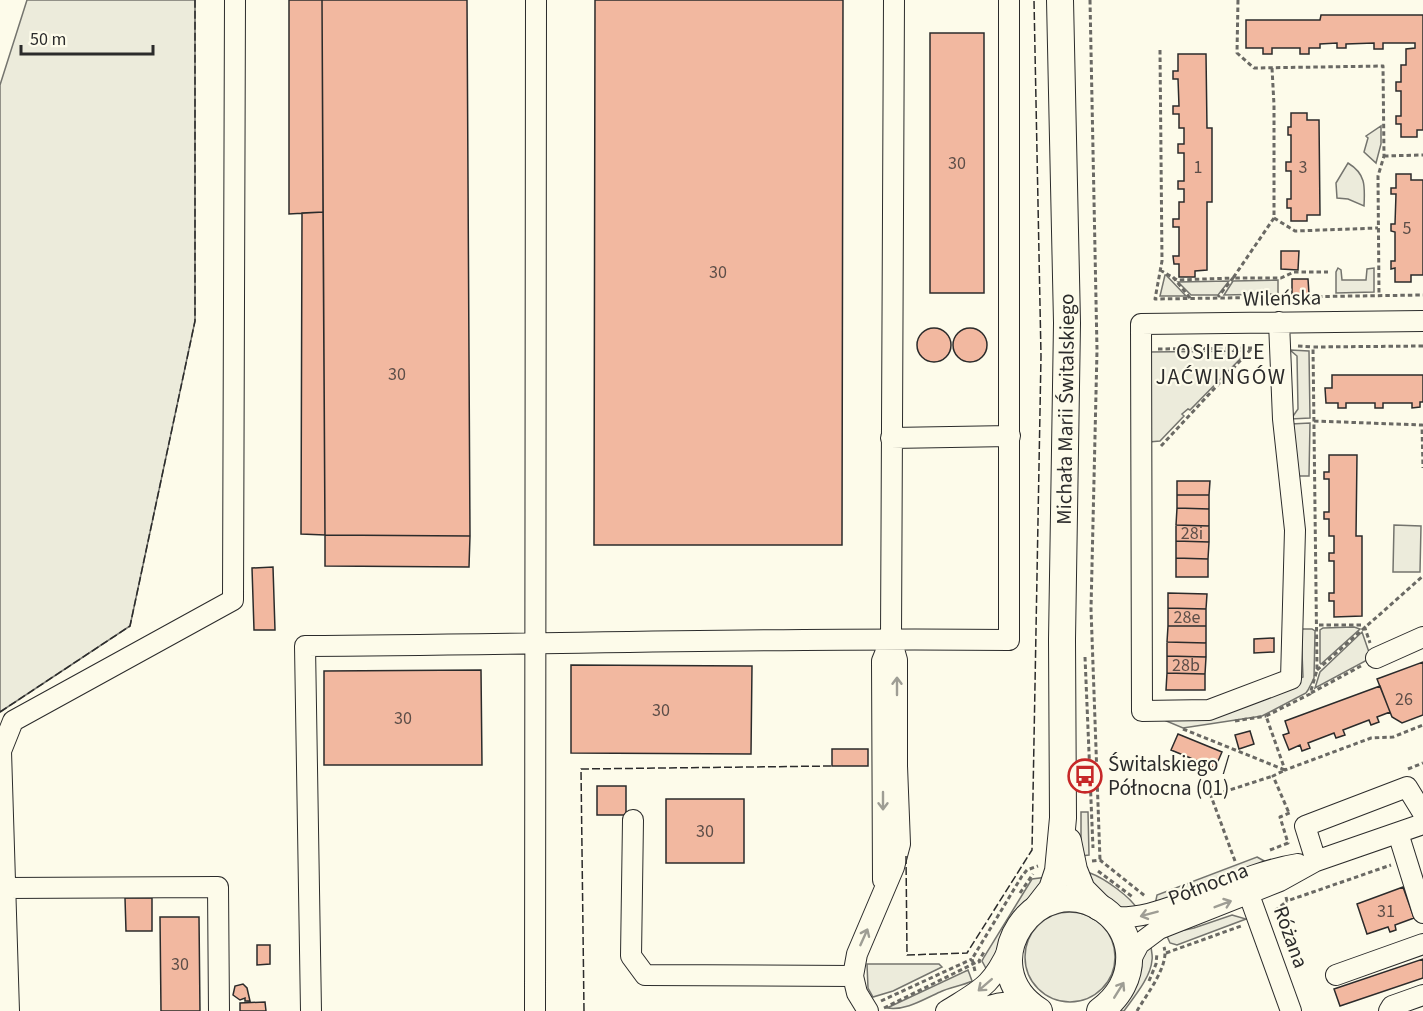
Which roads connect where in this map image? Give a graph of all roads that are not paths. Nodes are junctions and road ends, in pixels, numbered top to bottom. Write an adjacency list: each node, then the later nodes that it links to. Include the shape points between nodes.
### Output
1 (235, 0): 21 (street, via 233,600 13,722 1,751)
2 (536, 0): 12 (street)
3 (894, 0): 9 (street)
4 (1009, 0): 8 (street)
5 (1060, 0): 15 (main road, Michała Marii Świtalskiego, via 1067,323)
6 (1423, 321): 7 (street, Wileńska)
7 (1280, 322): 7 (street, Wileńska, via 1283,419 1295,530 1291,679 1209,711 1142,711 1141,324)
8 (1010, 436): 9 (street); 11 (street, via 1010,640)
9 (891, 438): 11 (street)
10 (1423, 637): 13 (street)
11 (891, 639): 12 (street); 29 (street, one-way to 11, via 857,954 882,896 882,661)
12 (535, 645): 35 (street, via 305,646); 36 (street)
13 (1376, 658)
14 (1423, 813): 19 (street, via 1407,787 1305,826)
15 (1063, 818): 22 (main road, Michała Marii Świtalskiego, via 1058,871 1052,889); 23 (main road, Michała Marii Świtalskiego, via 1082,890)
16 (633, 820): 29 (street, via 631,956 645,975)
17 (1423, 824): 18 (street, Północna)
18 (1398, 833): 19 (street, Północna); 24 (street)
19 (1316, 861): 20 (street, Północna, via 1280,881)
20 (1246, 887): 23 (street, Północna, one-way to 23, via 1153,914 1128,918); 27 (street, Północna, one-way to 20, via 1139,944 1159,928); 40 (street, Różana)
21 (5, 888): 33 (street); 34 (street, via 218,886)
22 (1038, 907): 23 (main road, via 1067,899 1084,901); 26 (main road, Michała Marii Świtalskiego, via 1022,922)
23 (1106, 912): 27 (main road, Michała Marii Świtalskiego, via 1126,938)
24 (1423, 913)
25 (1423, 944): 28 (street)
26 (1011, 946): 31 (main road, via 1013,980 1022,996); 37 (street, one-way to 37, via 989,983)
27 (1129, 963): 39 (main road, one-way to 27, via 1122,987)
28 (1336, 975)
29 (853, 976): 32 (street, via 857,993)
30 (1423, 995): 41 (street, via 1392,1006)
31 (1037, 1009): 38 (street, via 1013,1001)
32 (870, 1010)
33 (9, 1011)
34 (219, 1011)
35 (311, 1011)
36 (535, 1011)
37 (946, 1011)
38 (972, 1011)
39 (1100, 1011)
40 (1291, 1011)
41 (1389, 1011)

